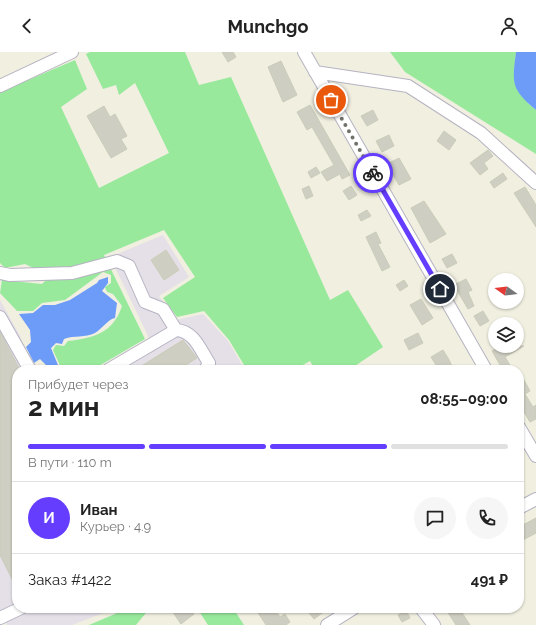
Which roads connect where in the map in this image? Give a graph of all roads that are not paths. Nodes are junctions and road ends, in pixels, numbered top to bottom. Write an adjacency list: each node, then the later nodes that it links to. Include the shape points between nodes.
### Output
1 (72, 52): 4 (street)
2 (304, 52): 3 (street)
3 (315, 72): 5 (street, via 408,86 481,133); 12 (street)
4 (0, 86)
5 (536, 183)
6 (0, 273): 8 (street, via 72,273 117,261 128,266 145,302 163,308)
7 (0, 317): 9 (street)
8 (176, 330): 10 (street); 11 (street, via 184,330 193,337)
9 (27, 365)
10 (116, 365)
11 (208, 365)
12 (483, 365)
13 (524, 436): 14 (street)
14 (536, 456)
15 (536, 499): 16 (street)
16 (524, 505)
17 (12, 612): 20 (street)
18 (346, 613): 21 (street)
19 (425, 613): 22 (street)
20 (0, 618)
21 (327, 625)
22 (434, 625)

